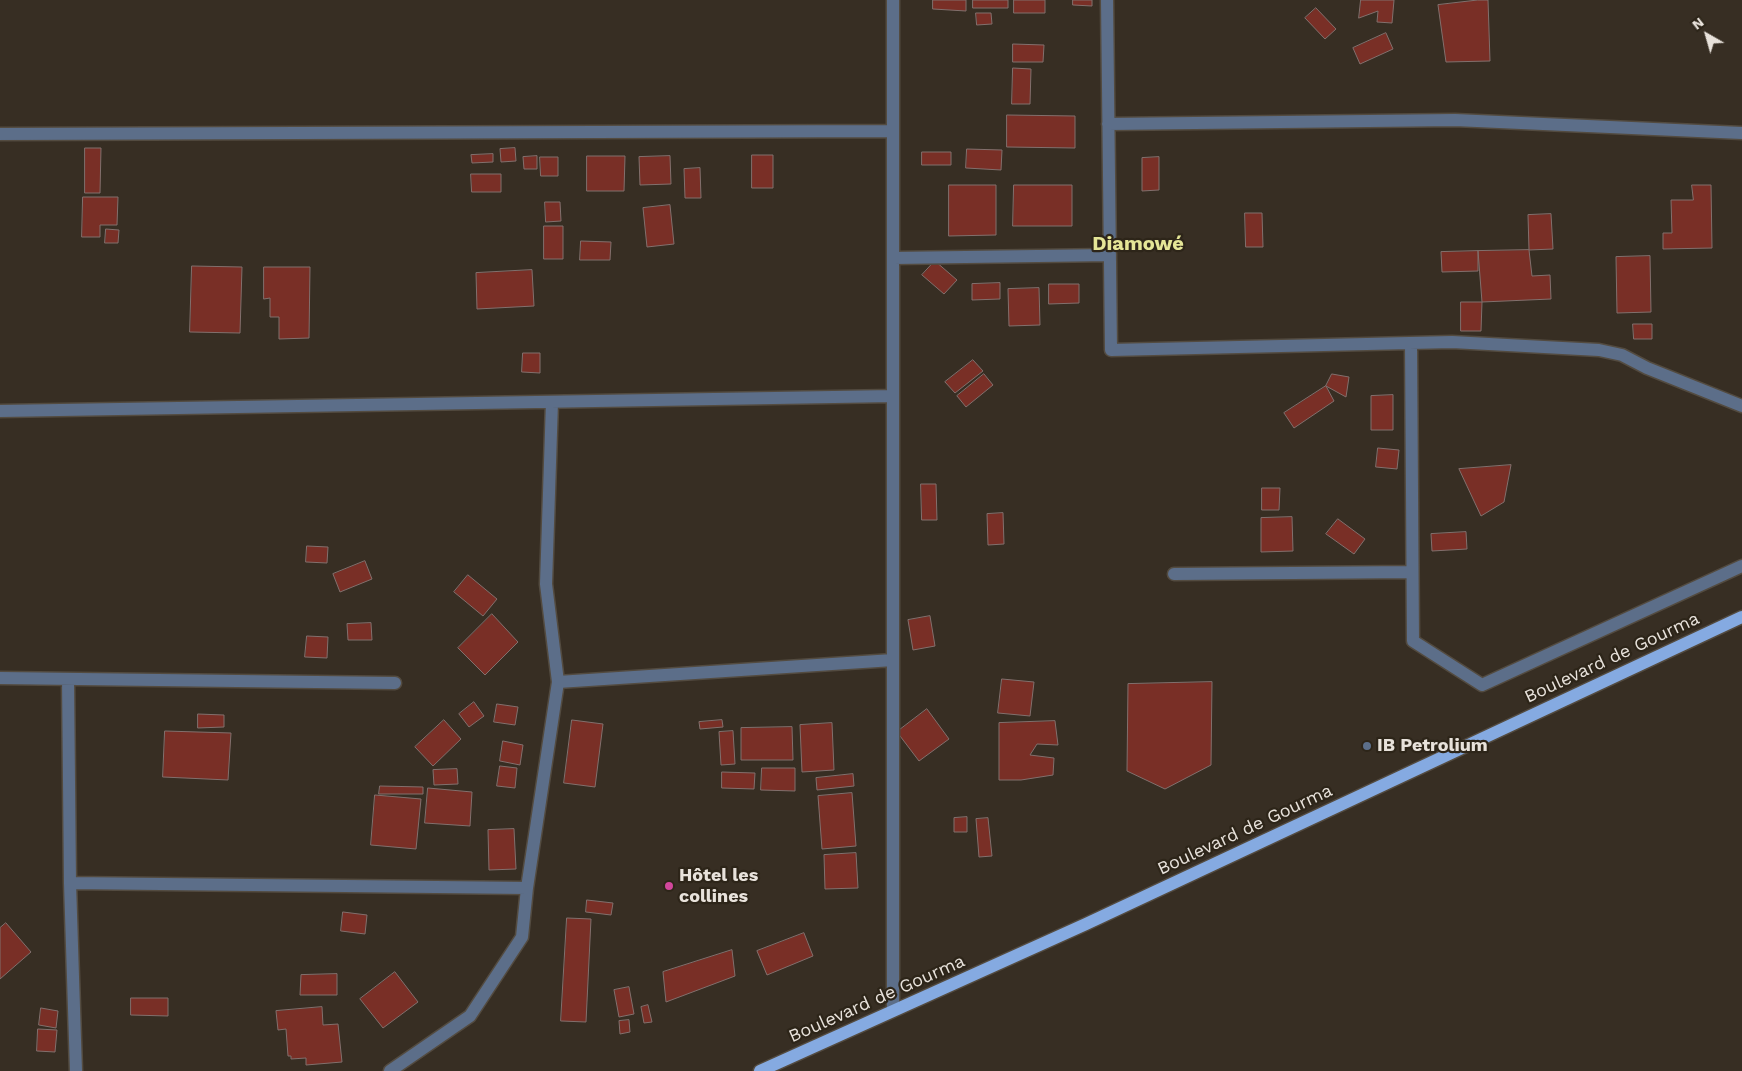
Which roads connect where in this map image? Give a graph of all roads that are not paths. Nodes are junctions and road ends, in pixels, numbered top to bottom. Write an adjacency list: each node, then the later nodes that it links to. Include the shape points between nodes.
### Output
1 (893, 0): 4 (street)
2 (1107, 0): 3 (street)
3 (1108, 124): 5 (street, via 1456,120); 7 (street)
4 (893, 130): 6 (street); 8 (street)
5 (1742, 133)
6 (0, 134)
7 (1110, 255): 8 (street); 9 (street, via 1111,350)
8 (893, 258): 10 (street)
9 (1411, 343): 12 (street, via 1452,342 1599,350 1622,355); 15 (street)
10 (893, 396): 11 (street); 18 (street)
11 (552, 402): 13 (street); 22 (street, via 546,584)
12 (1742, 406)
13 (0, 411)
14 (1742, 566): 15 (street, via 1482,685 1413,641)
15 (1412, 572): 16 (street)
16 (1174, 574)
17 (1742, 617): 25 (main road, Boulevard de Gourma, via 1086,924)
18 (893, 660): 22 (street); 25 (street)
19 (0, 678): 20 (street)
20 (68, 679): 21 (street); 23 (street)
21 (395, 682)
22 (558, 682): 24 (street)
23 (70, 883): 24 (street); 26 (street)
24 (527, 888): 27 (street, via 522,937 470,1016)
25 (893, 1010): 28 (main road, Boulevard de Gourma)
26 (76, 1071)
27 (390, 1071)
28 (760, 1071)

